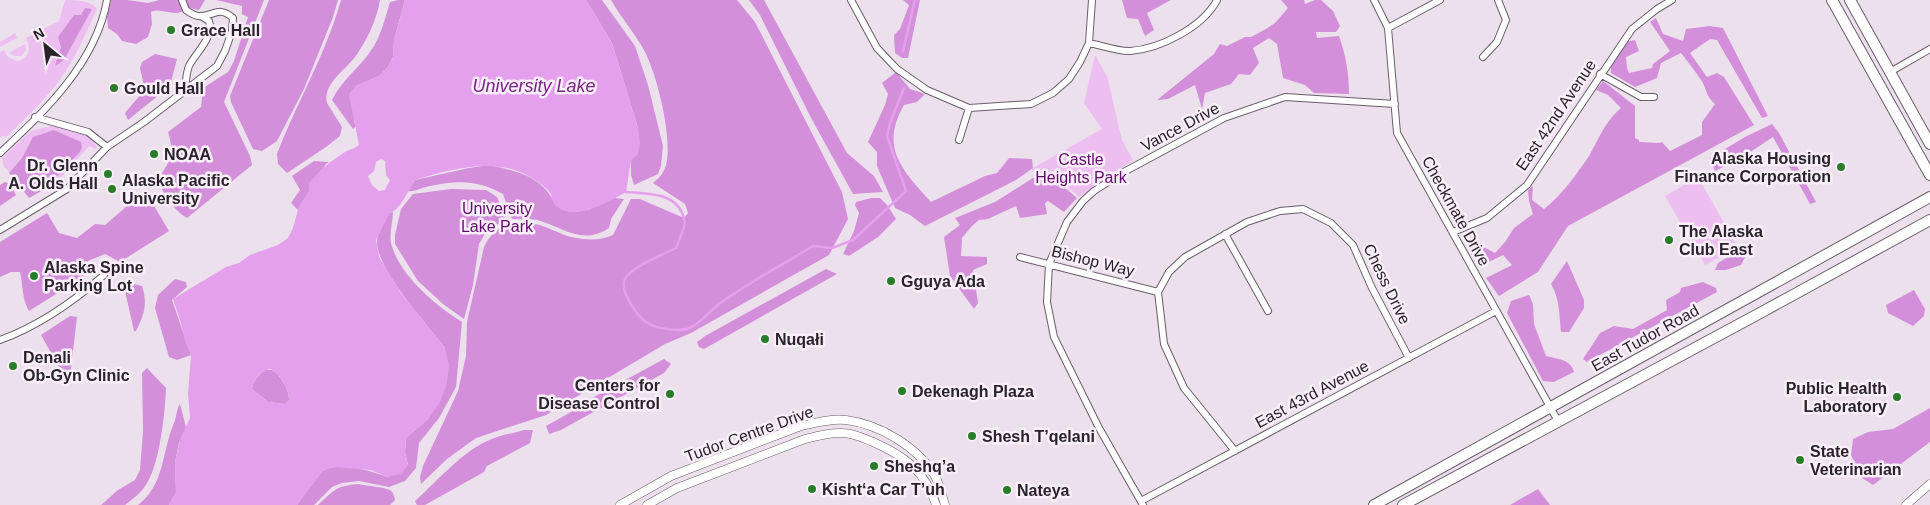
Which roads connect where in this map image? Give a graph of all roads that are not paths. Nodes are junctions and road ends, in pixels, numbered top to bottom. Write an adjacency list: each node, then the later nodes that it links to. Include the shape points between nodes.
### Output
1 (107, 0): 23 (street, via 104,19 92,45 61,92)
2 (182, 0): 12 (street, via 186,10)
3 (851, 0): 22 (street, via 877,48 897,69 927,90)
4 (1092, 0): 14 (street)
5 (1217, 0): 14 (street, via 1194,26 1161,44 1129,52)
6 (1374, 0): 13 (street, Checkmate Drive)
7 (1440, 0): 13 (street)
8 (1498, 0): 16 (street, via 1506,20 1497,42)
9 (1672, 0): 18 (street, East 42nd Avenue, via 1632,30)
10 (1832, 0): 28 (main road)
11 (1850, 0): 17 (main road)
12 (201, 16): 19 (street, via 209,21 210,32 188,67); 19 (street, via 222,11 233,18 234,24 217,66)
13 (1388, 28): 21 (street, Checkmate Drive)
14 (1089, 43): 22 (street, via 1068,79 1053,93 1031,104)
15 (1930, 49): 17 (street)
16 (1482, 57)
17 (1890, 72): 25 (main road)
18 (1600, 74): 20 (street, via 1641,97); 32 (street, East 42nd Avenue, via 1527,185 1487,218)
19 (185, 90): 26 (street)
20 (1654, 97)
21 (1395, 104): 32 (street, Checkmate Drive, via 1397,133); 35 (street, Vance Drive, via 1285,97 1224,118 1094,191 1067,222)
22 (969, 108): 24 (street)
23 (35, 117): 26 (street, via 88,132); 27 (street)
24 (959, 140)
25 (1930, 144)
26 (107, 147): 31 (street, via 66,188)
27 (0, 153)
28 (1930, 175)
29 (1930, 197): 42 (main road, East Tudor Road)
30 (1930, 220): 43 (main road, East Tudor Road)
31 (0, 230)
32 (1452, 232): 39 (street, Checkmate Drive)
33 (1225, 234): 37 (street, Chess Drive, via 1185,257 1169,272); 38 (street); 41 (street, Chess Drive, via 1247,222 1280,211 1303,209 1331,223 1353,245)
34 (1020, 257): 35 (street, Bishop Way)
35 (1049, 264): 37 (street, Bishop Way); 46 (street, Vance Drive, via 1047,302 1054,337 1099,428)
36 (104, 275): 40 (street, via 78,298 30,327)
37 (1158, 292): 44 (street, via 1164,344 1184,388)
38 (1268, 311)
39 (1496, 311): 41 (street, East 43rd Avenue); 42 (street, Checkmate Drive)
40 (0, 340)
41 (1409, 358): 44 (street, East 43rd Avenue)
42 (1550, 408): 43 (street, Checkmate Drive); 51 (main road, East Tudor Road)
43 (1558, 421): 52 (main road, East Tudor Road)
44 (1235, 451): 46 (street, East 43rd Avenue)
45 (1930, 484): 53 (street)
46 (1142, 503)
47 (620, 505): 50 (street, Tudor Centre Drive, via 671,476 801,426 845,419 890,435 909,448 934,475)
48 (647, 505): 49 (street, Tudor Centre Drive, via 677,488 805,439 844,433 903,457 925,481)
49 (936, 505)
50 (945, 505)
51 (1374, 505)
52 (1403, 505)
53 (1906, 505)

